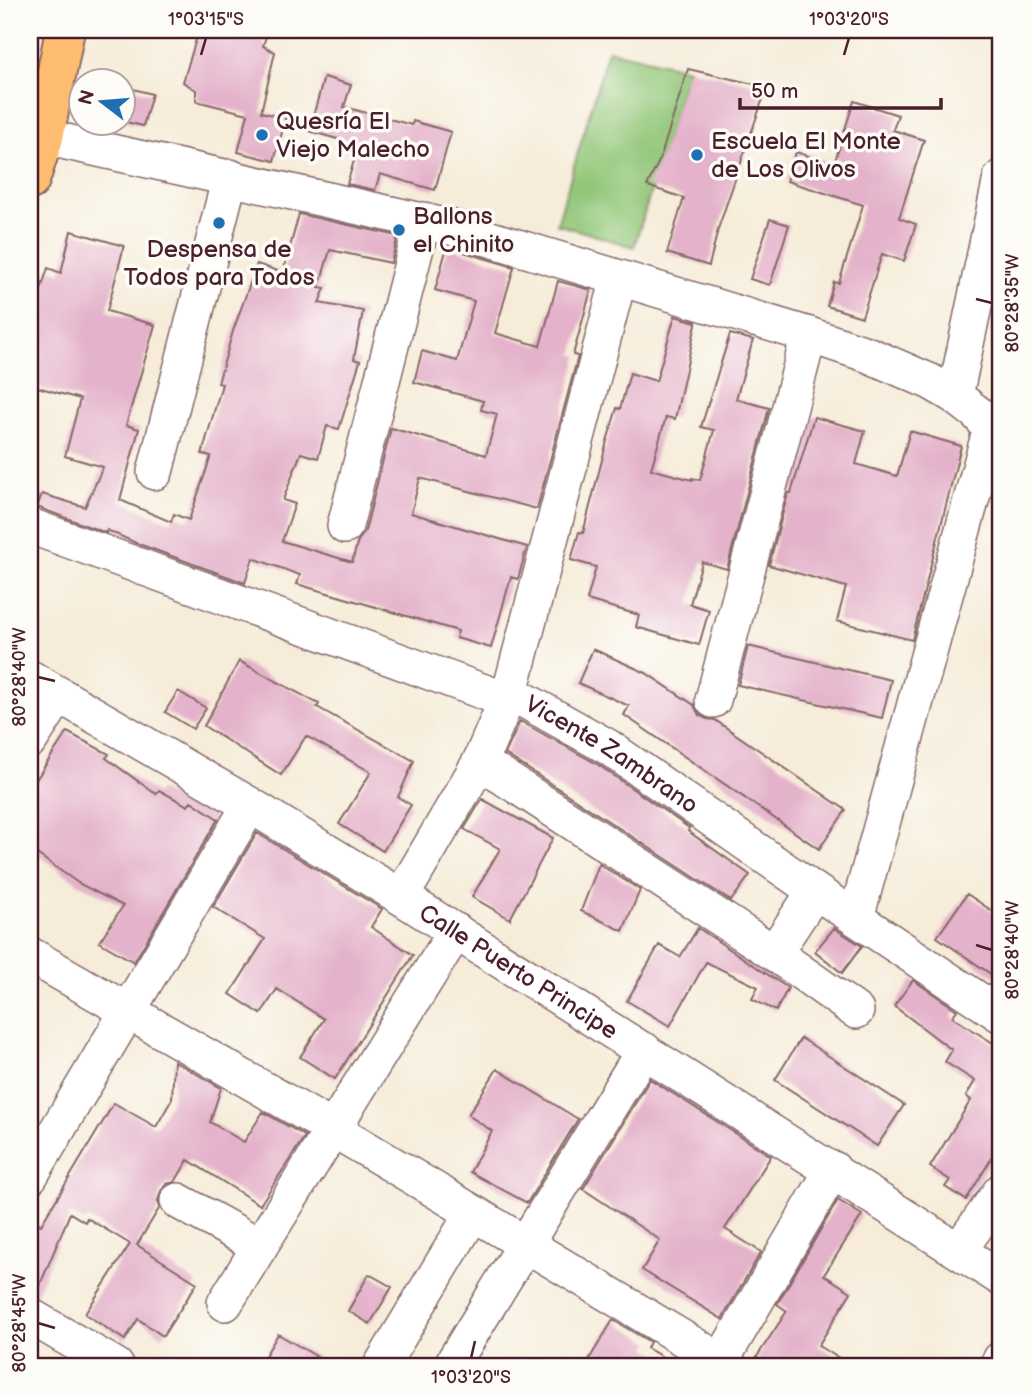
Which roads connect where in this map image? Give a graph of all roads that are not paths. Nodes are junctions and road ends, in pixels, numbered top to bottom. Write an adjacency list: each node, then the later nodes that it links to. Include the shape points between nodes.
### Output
1 (65, 30): 2 (main road)
2 (44, 137): 3 (street); 4 (main road)
3 (230, 177): 6 (street); 11 (street)
4 (30, 180)
5 (1001, 180): 9 (street)
6 (423, 220): 7 (street); 13 (street)
7 (619, 278): 8 (street); 16 (street)
8 (809, 335): 9 (street, via 900,367); 17 (street)
9 (955, 396): 10 (street)
10 (996, 433): 23 (street)
11 (155, 472)
12 (30, 526): 16 (street, Vicente Zambrano)
13 (345, 526)
14 (30, 678): 15 (street, Calle Puerto Principe)
15 (59, 695): 18 (street); 20 (street, Calle Puerto Principe)
16 (508, 696): 19 (street); 21 (street, Vicente Zambrano, via 608,747)
17 (713, 700)
18 (30, 740)
19 (480, 762): 22 (street); 25 (street)
20 (250, 805): 22 (street, Calle Puerto Principe); 27 (street)
21 (815, 891): 23 (street, Vicente Zambrano); 25 (street)
22 (401, 897): 24 (street, Calle Puerto Principe)
23 (856, 918): 29 (street, Vicente Zambrano)
24 (456, 931): 30 (street, Calle Puerto Principe); 31 (street)
25 (774, 953): 28 (street)
26 (30, 955): 27 (street)
27 (127, 1011): 31 (street); 33 (street)
28 (856, 1011)
29 (1001, 1014)
30 (644, 1050): 32 (street, Calle Puerto Principe); 38 (street)
31 (333, 1129): 36 (street); 37 (street)
32 (833, 1170): 39 (street, Calle Puerto Principe); 44 (street)
33 (30, 1177)
34 (1001, 1191): 39 (street)
35 (178, 1201): 37 (street)
36 (473, 1213): 38 (street); 46 (street)
37 (260, 1245): 41 (street)
38 (525, 1245): 44 (street); 47 (street)
39 (959, 1250): 40 (street, Calle Puerto Principe)
40 (1001, 1278)
41 (225, 1303)
42 (30, 1317): 45 (street)
43 (1001, 1359): 48 (street)
44 (723, 1364)
45 (116, 1366)
46 (381, 1366)
47 (451, 1366)
48 (997, 1366)

